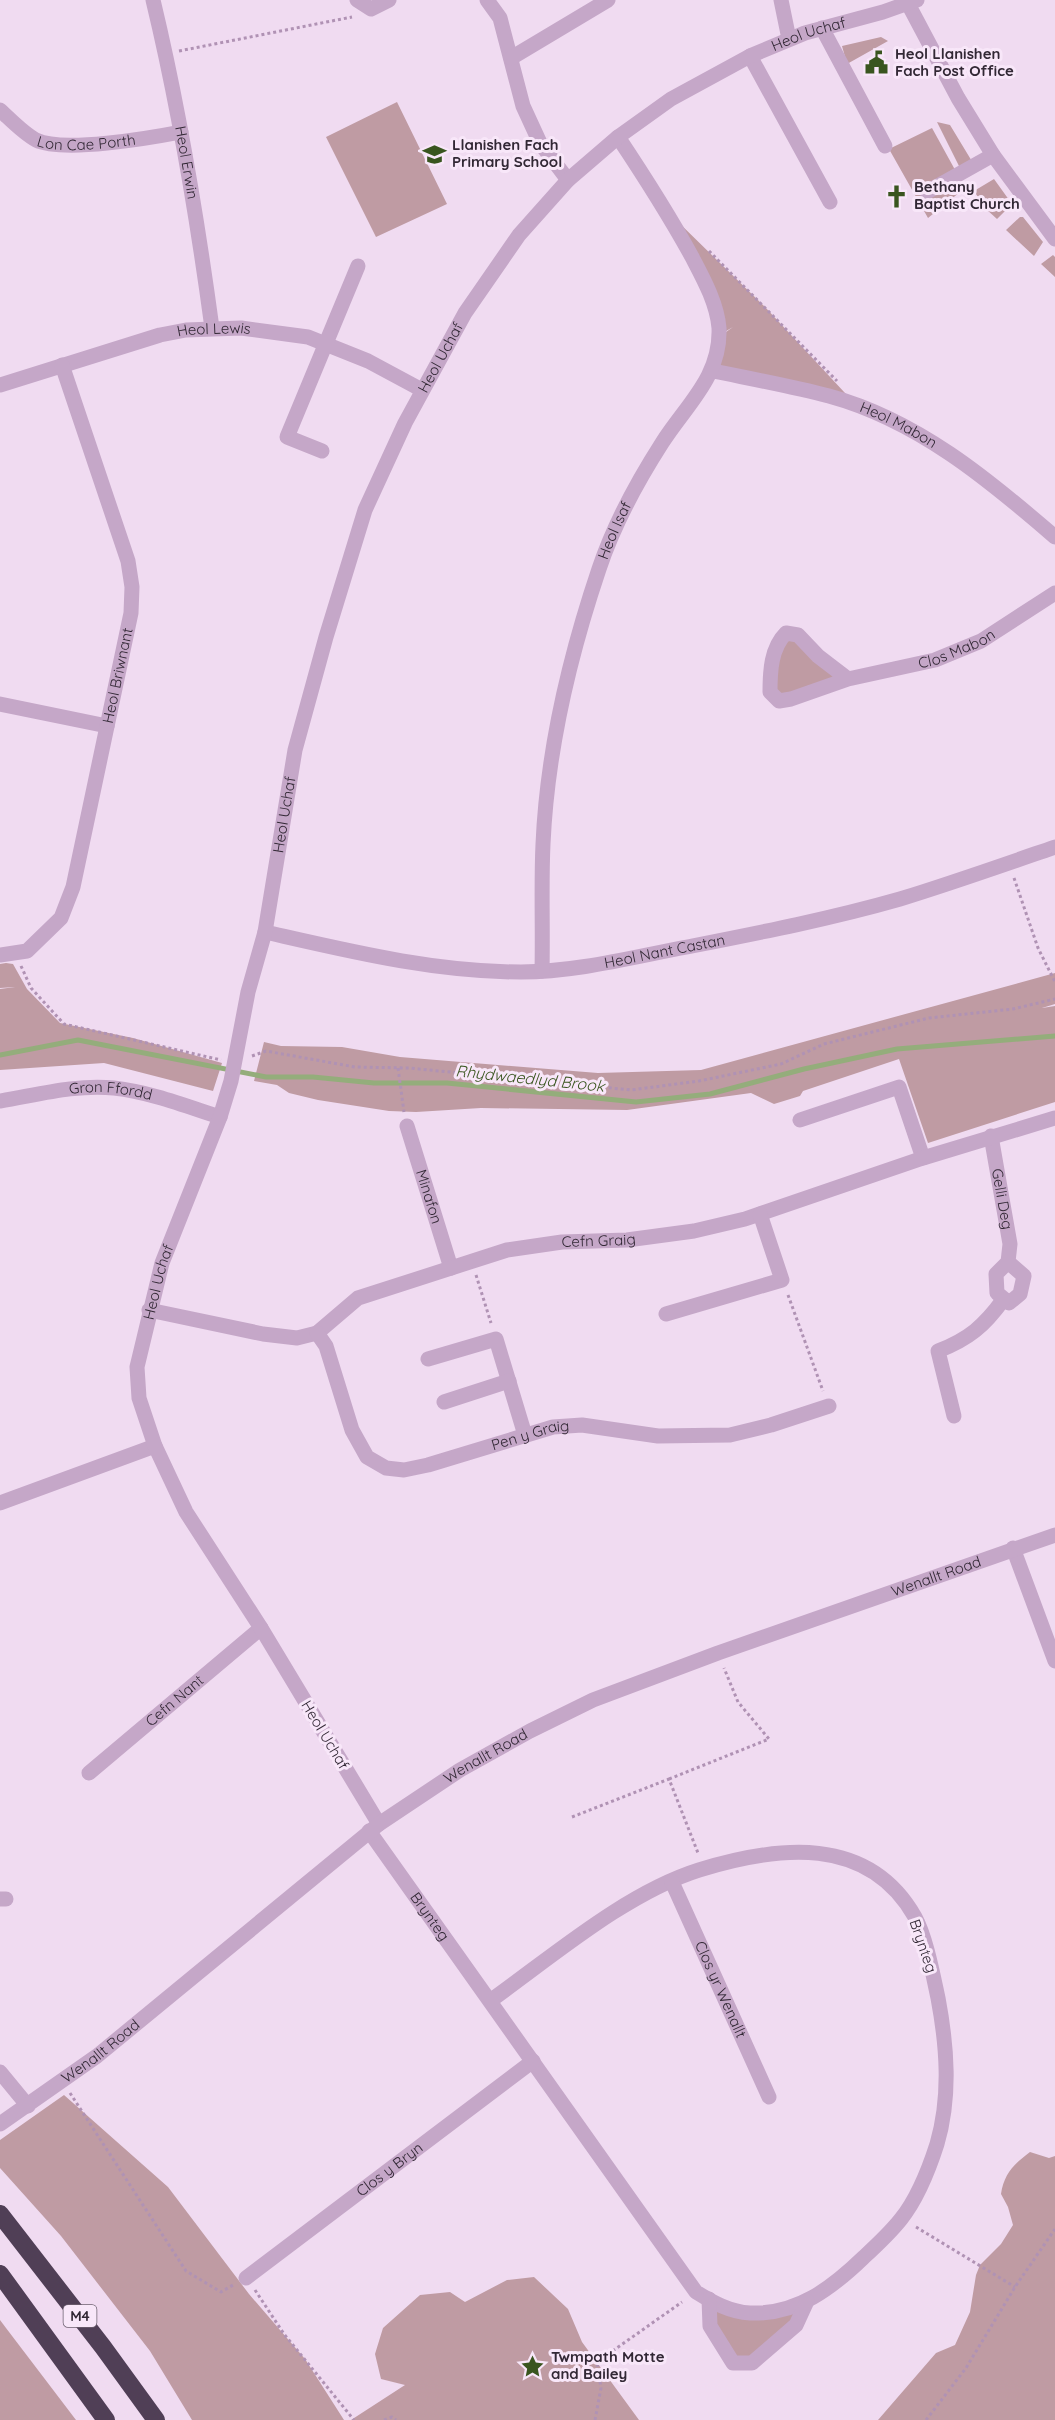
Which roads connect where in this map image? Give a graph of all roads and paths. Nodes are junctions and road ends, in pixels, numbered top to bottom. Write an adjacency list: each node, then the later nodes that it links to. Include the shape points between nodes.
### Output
1 (153, 0): 10 (street, Heol Erwin)
2 (389, 0): 7 (street, via 371,9)
3 (487, 0): 12 (street, via 500,18)
4 (608, 0): 12 (street)
5 (781, 0): 9 (street)
6 (910, 1): 8 (street, Heol Uchaf); 17 (street, via 958,98)
7 (361, 2): 10 (path, via 356,17)
8 (822, 28): 9 (street, Heol Uchaf); 16 (street)
9 (789, 39): 11 (street, Heol Uchaf)
10 (166, 54): 14 (street, Heol Erwin)
11 (750, 56): 15 (street, Heol Uchaf, via 671,99); 20 (street)
12 (511, 58): 18 (street, via 523,106 540,143)
13 (0, 110): 14 (street, Lon Cae Porth, via 38,141 59,145)
14 (181, 132): 24 (street, Heol Erwin)
15 (618, 137): 18 (street, Heol Uchaf); 27 (street, Heol Isaf, via 671,218 705,282 719,326)
16 (885, 146)
17 (993, 155): 19 (street); 21 (street)
18 (568, 180): 29 (street, Heol Uchaf, via 519,235 465,313)
19 (927, 192)
20 (830, 202)
21 (1055, 239)
22 (705, 247): 30 (path)
23 (358, 266): 25 (street)
24 (212, 328): 25 (street, Heol Lewis, via 241,328); 26 (street, Heol Lewis, via 160,335)
25 (327, 343): 29 (street, Heol Lewis); 31 (street, via 287,437)
26 (62, 365): 28 (street, Heol Lewis); 36 (street, Heol Briwnant, via 126,552 132,587 131,613)
27 (713, 371): 30 (street, Heol Mabon, via 830,396); 41 (street, Heol Isaf, via 631,494 600,566 580,631 552,759 543,843)
28 (0, 386)
29 (422, 390): 39 (street, Heol Uchaf, via 365,510 326,638 296,750)
30 (859, 407): 32 (street, Heol Mabon, via 935,444 968,465)
31 (322, 451)
32 (1055, 537)
33 (1055, 593): 34 (street, Clos Mabon, via 981,641 935,660)
34 (848, 679): 34 (street, Clos Mabon, via 779,701 770,692 778,641 786,633 798,635)
35 (0, 704): 36 (street)
36 (107, 726): 40 (street, Heol Briwnant, via 73,887 61,918 27,951)
37 (1055, 847): 38 (street, Heol Nant Castan)
38 (1008, 863): 41 (street, Heol Nant Castan, via 899,899 818,919 612,962); 42 (path, via 1038,948)
39 (265, 932): 41 (street, Heol Nant Castan, via 433,967); 44 (street, Heol Uchaf, via 248,992)
40 (7, 955): 44 (path, via 64,1024)
41 (542, 971)
42 (1055, 982)
43 (1055, 999): 45 (path, via 1013,1009 929,1018 824,1044 781,1064 631,1090)
44 (235, 1063): 45 (path, via 266,1051 355,1067); 47 (street, Heol Uchaf)
45 (398, 1068): 50 (path)
46 (0, 1101): 47 (street, Gron Ffordd, via 73,1089 113,1088)
47 (220, 1117): 59 (street, Heol Uchaf, via 162,1263)
48 (800, 1119): 52 (street, via 899,1087)
49 (1055, 1119): 51 (street, Cefn Graig)
50 (407, 1126): 56 (street, Minafon)
51 (991, 1136): 52 (street, Cefn Graig); 55 (street, Gelli Deg, via 1010,1244)
52 (923, 1158): 53 (street, Cefn Graig)
53 (760, 1214): 54 (street, Cefn Graig, via 694,1231 627,1240 562,1242 507,1250); 57 (street)
54 (472, 1261): 56 (street, Cefn Graig); 62 (path)
55 (1008, 1262): 58 (street, Gelli Deg, via 996,1274 997,1293); 58 (street, via 1024,1276 1020,1294 1009,1303)
56 (451, 1268): 61 (street, Cefn Graig, via 358,1298)
57 (782, 1280): 60 (street); 66 (path)
58 (1003, 1300): 67 (street, via 987,1322 960,1342 938,1351)
59 (149, 1310): 61 (street, via 263,1334 297,1338); 69 (street, Heol Uchaf, via 137,1366 140,1398)
60 (666, 1314)
61 (317, 1333): 68 (street, Pen y Graig, via 326,1346 352,1430 367,1457 386,1468 404,1470 428,1465)
62 (496, 1340): 63 (street); 64 (street)
63 (428, 1359)
64 (509, 1381): 65 (street); 68 (street)
65 (444, 1402)
66 (829, 1406): 68 (street, Pen y Graig, via 730,1435 658,1436 582,1425 553,1427)
67 (954, 1416)
68 (525, 1435)
69 (155, 1446): 70 (street); 73 (street, Heol Uchaf, via 186,1512)
70 (0, 1503)
71 (1055, 1534): 72 (street, Wenallt Road)
72 (1013, 1548): 74 (street, Wenallt Road); 75 (street)
73 (261, 1628): 76 (street, Cefn Nant); 79 (street, Heol Uchaf)
74 (718, 1653): 77 (path, via 738,1702 769,1739); 79 (street, Wenallt Road, via 593,1700 530,1731 460,1770)
75 (1055, 1661)
76 (89, 1773)
77 (669, 1779): 78 (path); 80 (path)
78 (572, 1817)
79 (374, 1827): 82 (street, Brynteg); 85 (street, Wenallt Road)
80 (704, 1869): 81 (street, Brynteg); 90 (street, Brynteg, via 771,1854 827,1853 858,1864 888,1883 916,1918 932,1968 941,2016 946,2107 930,2164)
81 (672, 1882): 82 (street, Brynteg, via 621,1908); 86 (street, Clos yr Wenallt)
82 (490, 2001): 83 (street, Brynteg)
83 (533, 2061): 93 (street, Clos y Bryn); 95 (street, Brynteg)
84 (0, 2072): 87 (street)
85 (62, 2081): 87 (street, Wenallt Road); 93 (path, via 186,2271 221,2292)
86 (769, 2097)
87 (28, 2106): 88 (street, Wenallt Road)
88 (0, 2124)
89 (0, 2214): 98 (highway, M4)
90 (902, 2218): 94 (path); 96 (street, Brynteg, via 828,2290)
91 (1055, 2229): 94 (path)
92 (0, 2274): 97 (highway, M4)
93 (246, 2278): 99 (path, via 284,2334)
94 (1015, 2287): 103 (path, via 966,2368)
95 (702, 2296): 96 (street, Brynteg, via 748,2313 787,2309); 96 (street, Brynteg, via 710,2326 736,2365 752,2363 796,2325); 102 (path, via 597,2362 601,2388)
96 (807, 2301)
97 (106, 2420)
98 (156, 2420)
99 (354, 2420)
100 (384, 2420): 101 (path)
101 (396, 2420)
102 (595, 2420)
103 (926, 2420)

